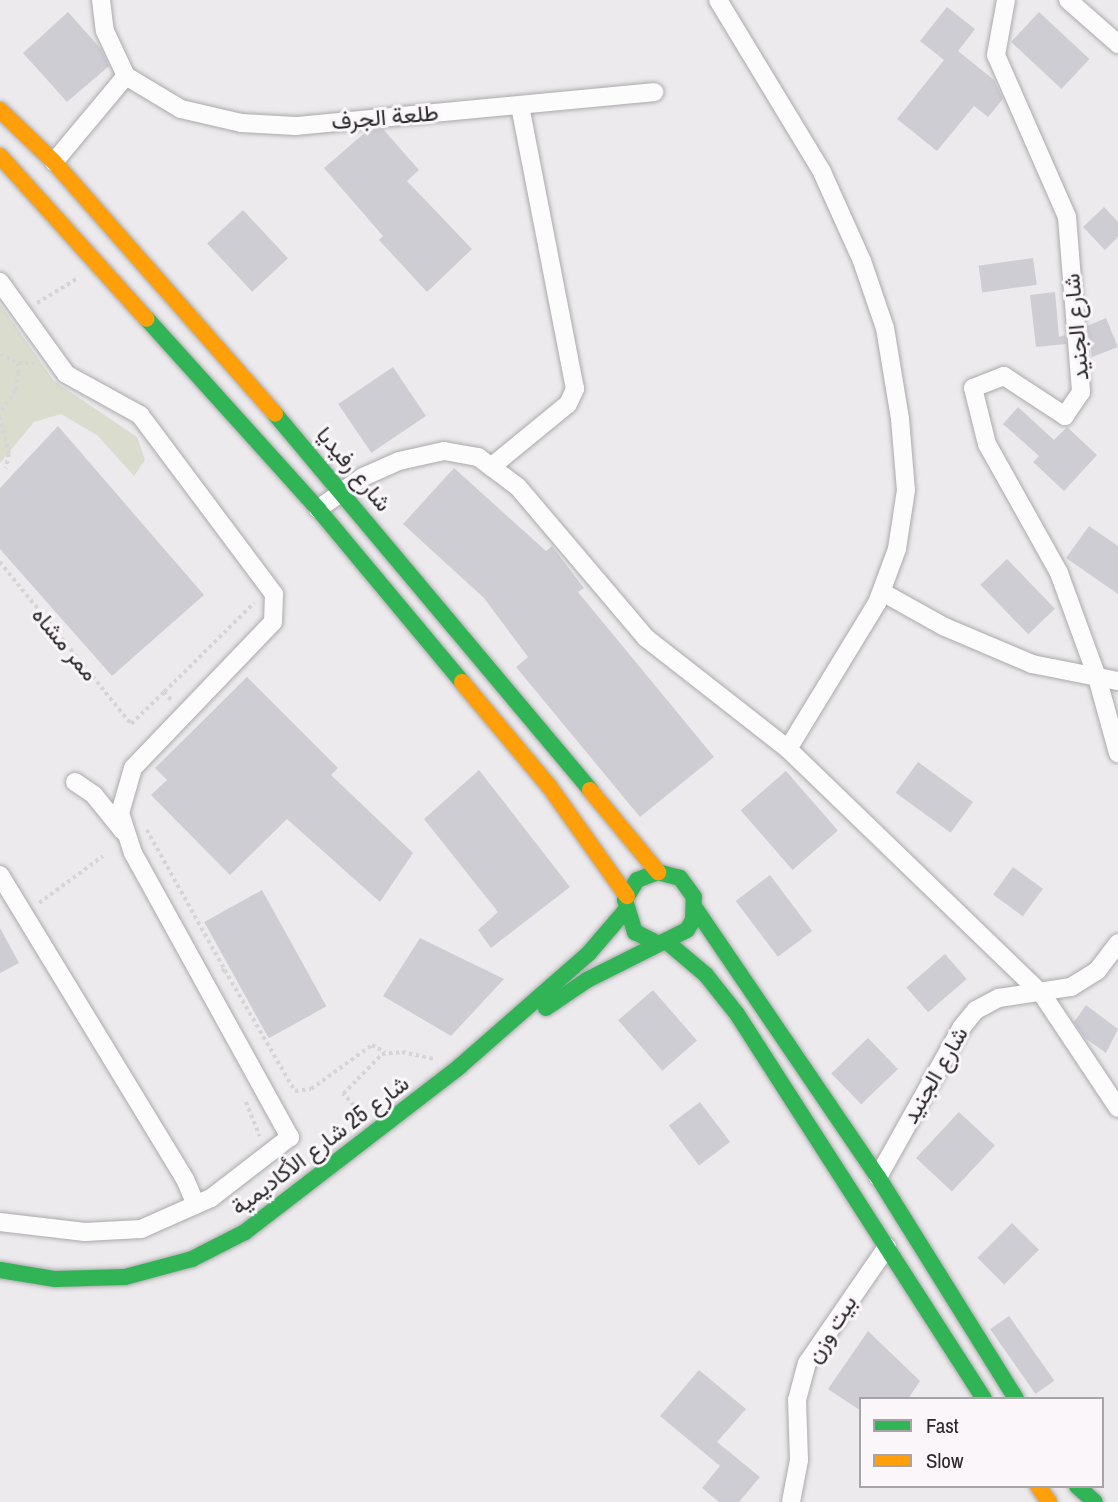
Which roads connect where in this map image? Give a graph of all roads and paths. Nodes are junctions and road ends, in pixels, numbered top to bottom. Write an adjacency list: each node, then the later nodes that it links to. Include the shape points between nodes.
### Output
1 (101, 0): 6 (street, via 105,31)
2 (718, 0): 22 (street, via 822,172 886,328 906,490 897,549)
3 (1006, 0): 24 (street, شارع الجنيد, via 996,55 1067,217 1081,392 1065,416 1004,376 973,388 987,444 1059,573)
4 (1069, 0): 5 (street)
5 (1118, 44)
6 (126, 76): 8 (street, طلعة الجرف, via 181,109 241,122 296,126); 11 (street)
7 (654, 92): 8 (street, طلعة الجرف)
8 (520, 105): 17 (street, via 575,389 568,404)
9 (0, 110): 11 (main road, شارع رفيديا)
10 (0, 156): 12 (main road)
11 (54, 162): 19 (main road, شارع رفيديا)
12 (99, 265): 14 (path); 20 (main road)
13 (0, 282): 14 (street)
14 (22, 312): 31 (street, via 66,374 140,415 274,594 276,614 269,627 133,768 123,796)
15 (0, 354): 16 (path, via 18,363 19,373 16,391)
16 (0, 415): 18 (path, via 9,454)
17 (491, 467): 19 (street, via 478,457 444,451 399,461); 28 (street, via 518,487 646,638)
18 (6, 469)
19 (343, 490): 20 (street); 33 (main road, شارع رفيديا)
20 (318, 509): 35 (main road, via 549,786)
21 (0, 562): 26 (path, ممر مشاه, via 131,724)
22 (881, 592): 24 (street, via 945,627 1032,664); 28 (street, via 840,669)
23 (255, 596): 26 (path, via 254,603)
24 (1097, 677): 25 (street); 29 (street, شارع الجنيد)
25 (1118, 681)
26 (164, 692): 27 (path)
27 (173, 701)
28 (788, 749): 41 (street)
29 (1118, 753)
30 (75, 782): 31 (street, via 94,796)
31 (123, 831): 48 (street, via 289,1132 287,1143)
32 (103, 856): 37 (path)
33 (658, 872): 35 (main road, via 637,880); 36 (main road, via 680,878 688,886)
34 (0, 875): 37 (street)
35 (626, 904): 38 (main road, via 635,932); 43 (main road, via 589,953)
36 (695, 908): 38 (main road, via 687,930); 47 (main road)
37 (23, 914): 48 (street, via 185,1178)
38 (661, 942): 43 (main road, via 587,980); 50 (main road, via 706,975 737,1014)
39 (1118, 943): 41 (street, شارع الجنيد, via 1085,981)
40 (225, 971): 42 (path, via 295,1091 311,1089 372,1045)
41 (1042, 994): 45 (street); 47 (street, شارع الجنيد, via 999,998 967,1019)
42 (387, 1053)
43 (459, 1067): 51 (main road, شارع 25 شارع الأكاديمية, via 268,1218 192,1259 161,1270 86,1279)
44 (245, 1099): 46 (path, via 261,1133)
45 (1118, 1108)
46 (257, 1146)
47 (878, 1177): 53 (main road)
48 (197, 1205): 49 (street, via 161,1222 123,1231 85,1232)
49 (0, 1222)
50 (887, 1247): 52 (main road); 55 (street, بيت وزن, via 807,1363 797,1400 799,1460)
51 (0, 1270)
52 (983, 1397)
53 (1015, 1397)
54 (1079, 1488): 56 (main road)
55 (791, 1502)
56 (1095, 1502)

